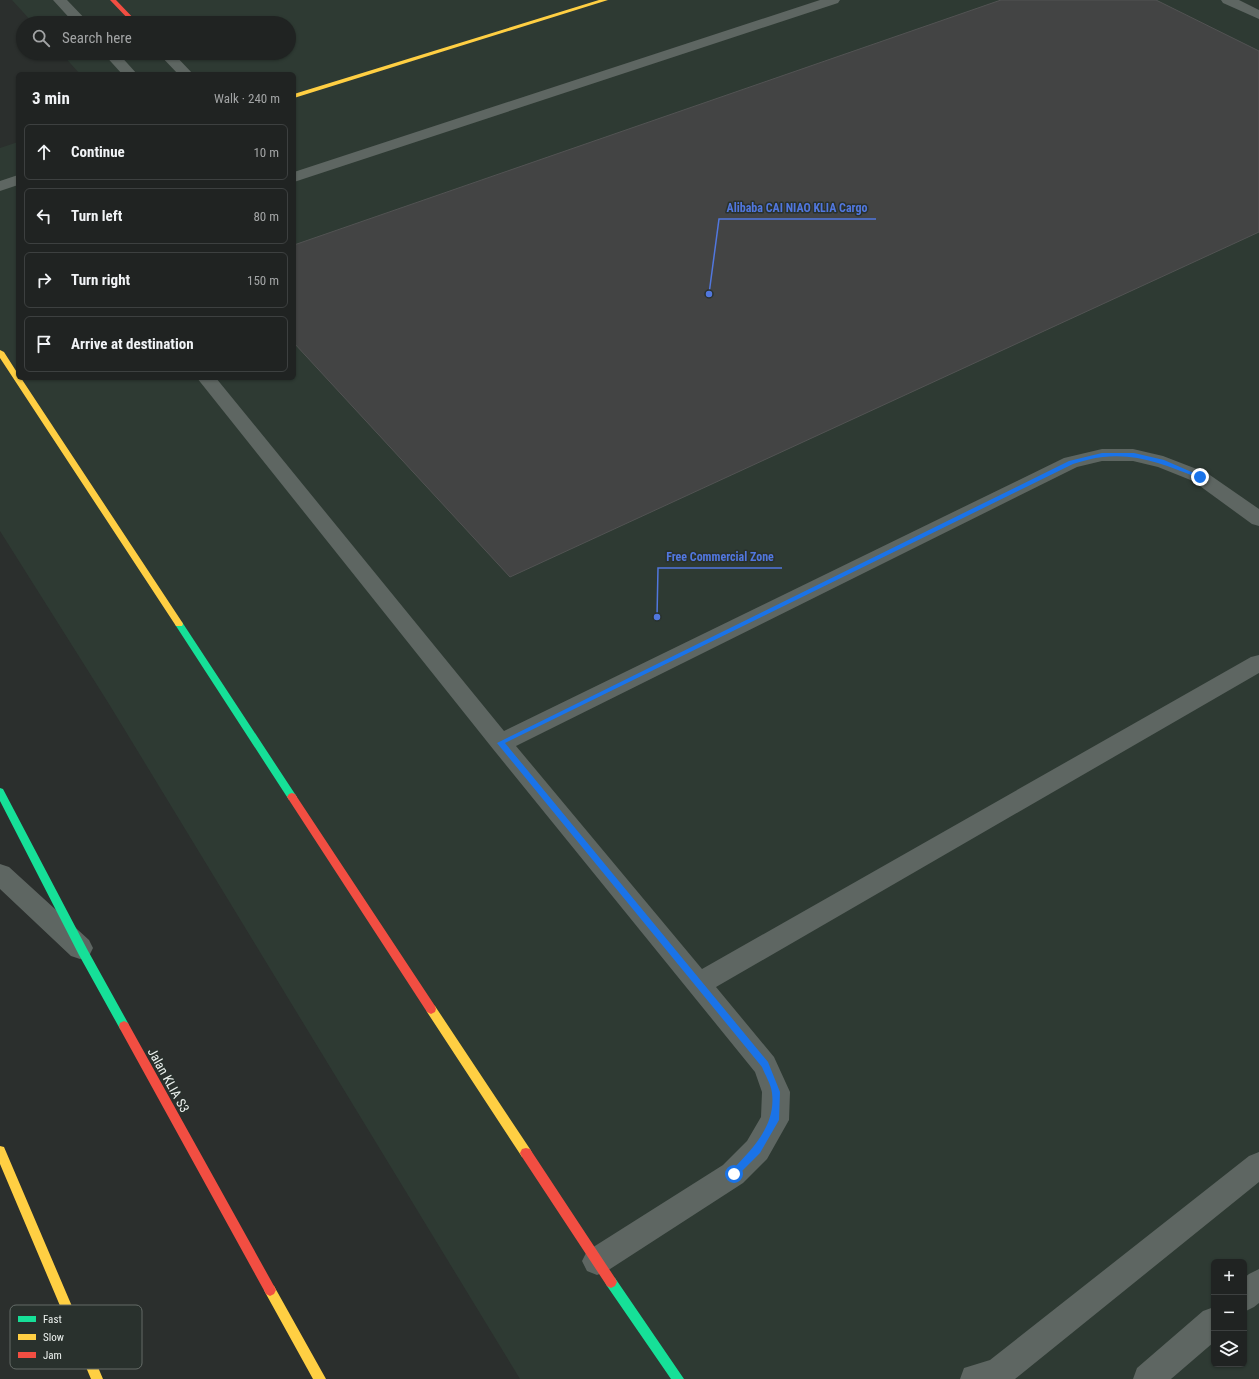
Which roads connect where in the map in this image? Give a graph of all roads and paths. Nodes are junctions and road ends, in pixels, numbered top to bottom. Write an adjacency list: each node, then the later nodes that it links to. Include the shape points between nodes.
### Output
1 (60, 0): 7 (street)
2 (112, 0): 8 (street)
3 (605, 0): 13 (street)
4 (833, 0): 14 (street)
5 (1228, 0): 6 (street)
6 (1259, 15)
7 (75, 16)
8 (128, 16)
9 (117, 60): 11 (street)
10 (172, 60): 12 (street)
11 (128, 72)
12 (184, 72)
13 (296, 95)
14 (296, 176)
15 (16, 181): 16 (street)
16 (0, 186)
17 (0, 352): 18 (street)
18 (16, 376)
19 (18, 380): 30 (street)
20 (208, 380): 23 (street)
21 (1259, 519): 23 (street, via 1200,477 1164,462 1134,455 1102,455 1071,462)
22 (1259, 663): 27 (street)
23 (501, 743): 27 (street)
24 (0, 792): 26 (street, Jalan KLIA S3)
25 (0, 874): 26 (street)
26 (83, 952): 37 (street, Jalan KLIA S3)
27 (698, 984): 30 (street, via 765,1064 776,1092 775,1120 757,1150 734,1174)
28 (0, 1150): 33 (street)
29 (1259, 1165): 39 (street, via 997,1374)
30 (597, 1261): 38 (street)
31 (1259, 1284): 32 (street)
32 (1246, 1295)
33 (66, 1305)
34 (1211, 1325): 40 (street)
35 (93, 1369): 36 (street)
36 (97, 1379)
37 (320, 1379)
38 (678, 1379)
39 (975, 1379)
40 (1148, 1379)

